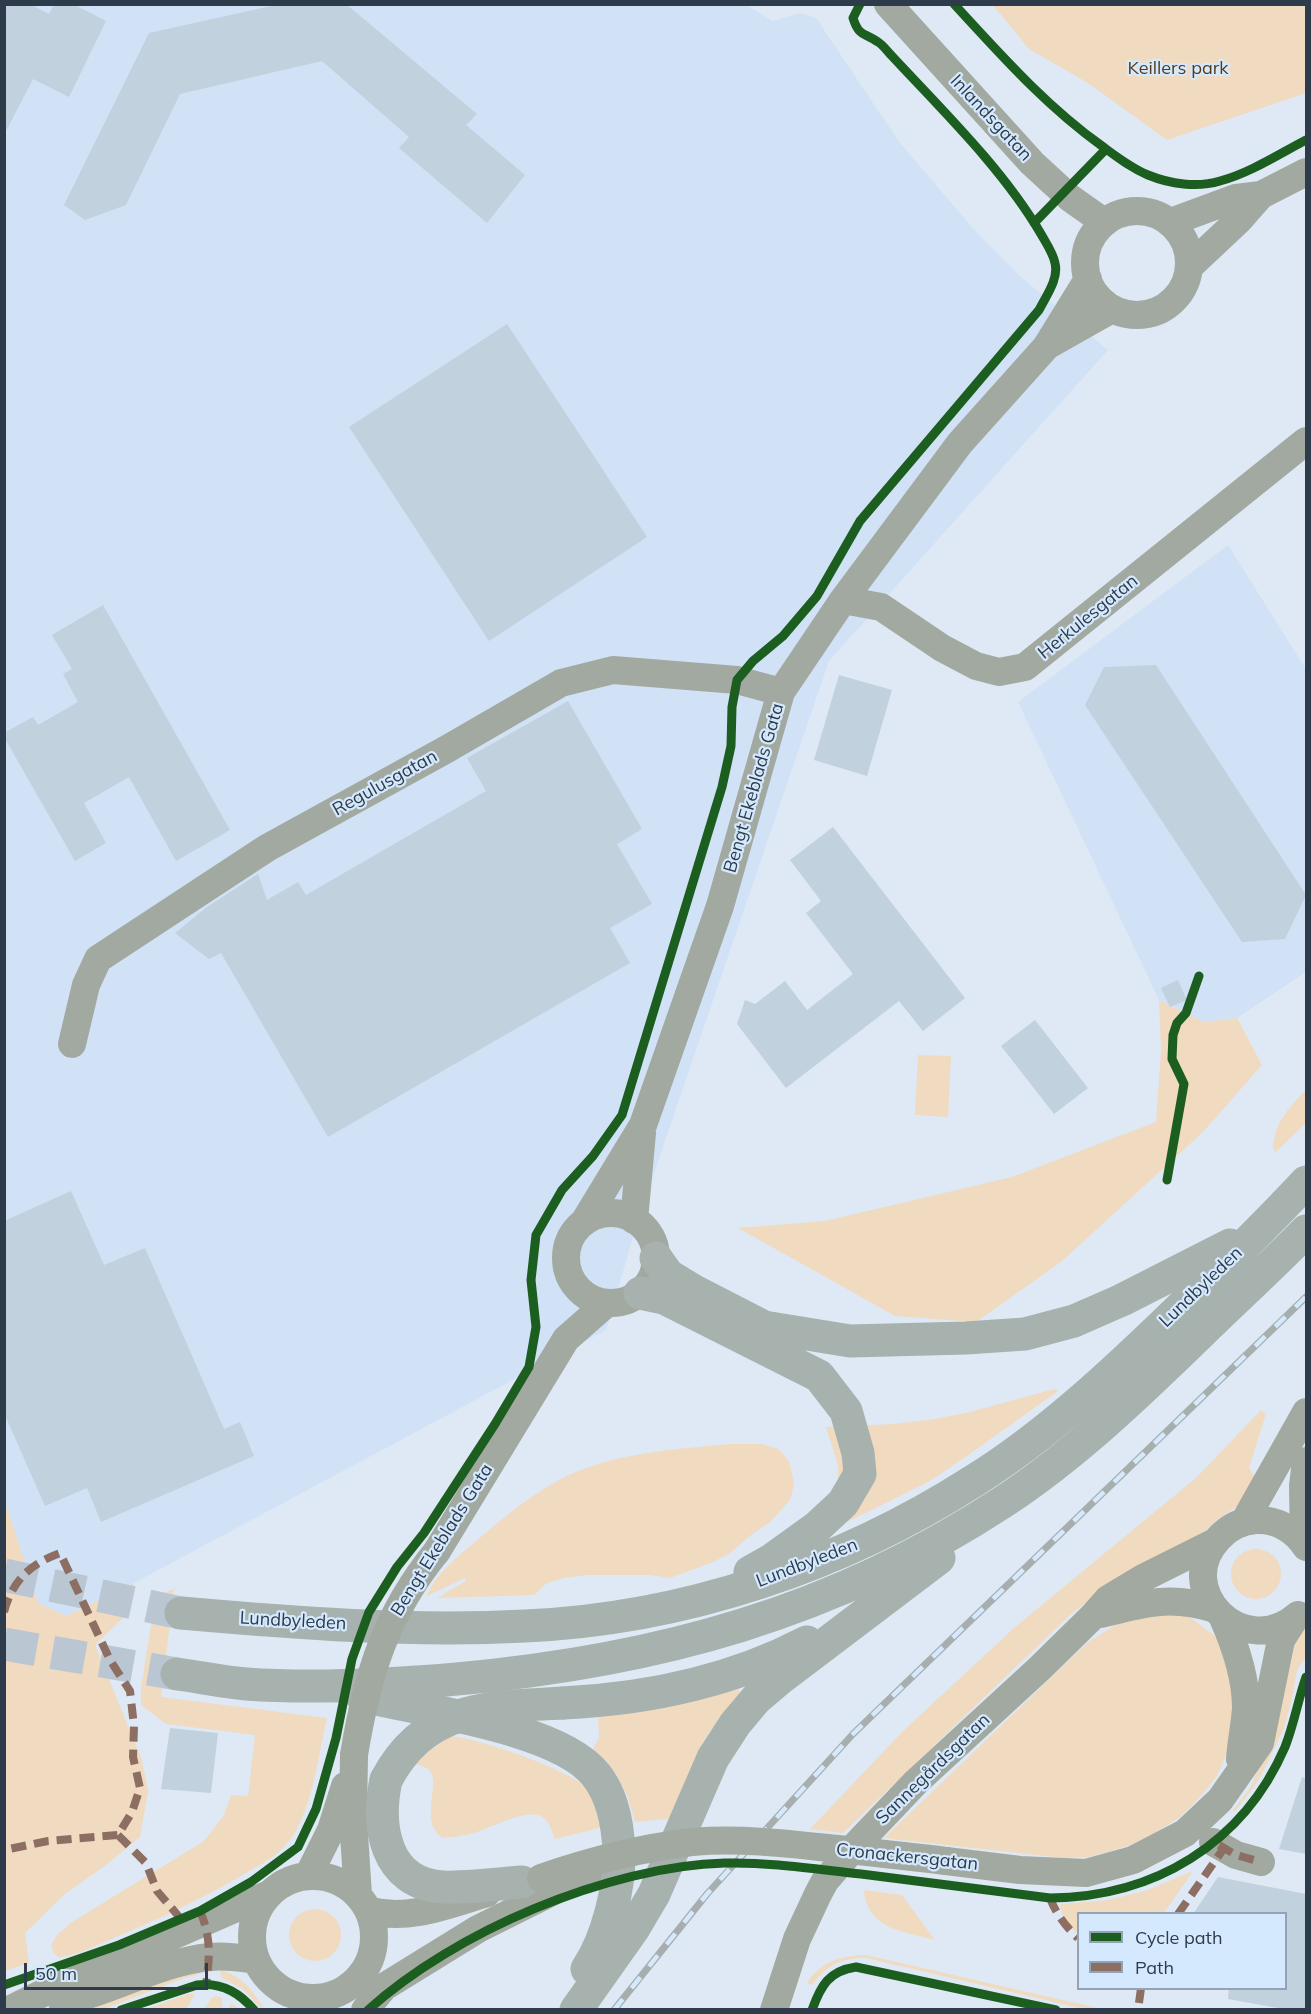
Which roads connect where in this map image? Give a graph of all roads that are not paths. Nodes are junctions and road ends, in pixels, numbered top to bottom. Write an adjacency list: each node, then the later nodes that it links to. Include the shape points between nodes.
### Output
1 (888, 4): 4 (street, Inlandsgatan, via 1032,163)
2 (1306, 172): 3 (street)
3 (1261, 195): 5 (street, via 1236,198); 6 (street)
4 (1104, 222): 5 (street, via 1137,210 1155,213); 7 (street, via 1086,251)
5 (1171, 222): 6 (street, via 1182,235)
6 (1190, 266): 8 (street, via 1177,298 1163,309 1129,315)
7 (1088, 279): 8 (street, via 1099,298); 9 (street, Bengt Ekeblads Gata)
8 (1112, 309): 9 (street, Bengt Ekeblads Gata)
9 (1046, 347): 11 (street, Bengt Ekeblads Gata, via 960,443)
10 (1306, 441): 11 (street, Herkulesgatan, via 1025,667 999,672 976,666 881,607)
11 (843, 600): 12 (street, Bengt Ekeblads Gata)
12 (781, 692): 13 (street, Regulusgatan, via 737,680 614,670 561,683 267,848 98,959 86,984); 14 (street, Bengt Ekeblads Gata, via 720,906)
13 (72, 1044)
14 (643, 1125): 16 (street, Bengt Ekeblads Gata); 17 (street, Bengt Ekeblads Gata)
15 (1306, 1182): 18 (highway, Lundbyleden)
16 (634, 1220): 17 (street, via 608,1213); 20 (street, via 653,1243)
17 (584, 1222): 21 (street, Bengt Ekeblads Gata, via 573,1233 565,1261)
18 (1261, 1229): 20 (highway, via 1074,1321 1025,1334 966,1338 850,1341 764,1327 668,1275); 32 (highway, Lundbyleden, via 1081,1399 978,1479 928,1509 816,1563)
19 (1306, 1231): 27 (highway, Lundbyleden, via 1168,1366 1062,1459)
20 (656, 1258): 22 (street, via 651,1277)
21 (577, 1288): 23 (street, via 596,1301); 24 (street, Bengt Ekeblads Gata)
22 (640, 1293): 23 (street, Bengt Ekeblads Gata); 32 (highway, via 664,1298 819,1376 846,1411 858,1453 860,1474 843,1503 816,1528 773,1559)
23 (607, 1303): 24 (street, Bengt Ekeblads Gata)
24 (566, 1339): 39 (street, Bengt Ekeblads Gata, bridge, via 387,1629 373,1664)
25 (1306, 1412): 28 (street)
26 (1306, 1461): 30 (street)
27 (1004, 1502): 31 (highway); 38 (highway, Lundbyleden, via 892,1566 818,1599 674,1646 496,1675)
28 (1244, 1522): 29 (street); 30 (street, via 1263,1520 1282,1525)
29 (1215, 1542): 35 (street, via 1204,1575 1206,1593); 36 (street, Sannegårdsgatan, via 1108,1599)
30 (1305, 1545)
31 (904, 1586): 45 (highway, bridge, via 790,1650 744,1669 648,1695 488,1708 448,1719 419,1736 386,1780 381,1811 389,1851 404,1872 443,1887); 55 (highway, via 782,1677 735,1724 713,1758 654,1894)
32 (700, 1599): 34 (highway, Lundbyleden, via 607,1617 527,1626 439,1628 315,1623)
33 (1300, 1611): 35 (street, Cronackersgatan, via 1275,1629 1264,1631 1242,1628); 40 (street, Cronackersgatan, via 1281,1640 1260,1743)
34 (181, 1612)
35 (1219, 1613): 36 (street, Sannegårdsgatan, via 1195,1603 1173,1600); 40 (street, via 1233,1640 1246,1707)
36 (1093, 1616): 56 (street, Sannegårdsgatan, via 916,1782 825,1881 797,1939)
37 (177, 1674): 38 (highway, Lundbyleden, via 244,1684)
38 (320, 1686): 54 (highway, via 496,1725 565,1750 595,1773 607,1793 615,1820 619,1861 615,1893 591,1963)
39 (354, 1755): 44 (street, Bengt Ekeblads Gata, via 331,1830); 47 (street, Bengt Ekeblads Gata, via 353,1819)
40 (1240, 1770): 42 (street, Cronackersgatan, bridge, via 1220,1800 1185,1833 1133,1860 1086,1873 739,1840 692,1842)
41 (1213, 1842): 43 (street, via 1236,1855)
42 (615, 1856): 45 (street, Cronackersgatan, bridge); 53 (street, via 478,1929 384,1987)
43 (1261, 1862)
44 (308, 1876): 46 (street, via 287,1881); 47 (street, via 339,1881)
45 (532, 1880): 47 (street, Cronackersgatan, via 407,1913 384,1915); 49 (street, Cronackersgatan)
46 (269, 1894): 48 (street, via 252,1930); 50 (street)
47 (363, 1902): 49 (street, via 374,1927 374,1945 369,1962)
48 (263, 1970): 49 (street, via 288,1992 309,1998); 51 (street, via 231,1956 183,1961 69,2000); 52 (street)
49 (344, 1993)
50 (9, 2010)
51 (22, 2010)
52 (280, 2010)
53 (365, 2010)
54 (559, 2010)
55 (576, 2010)
56 (774, 2010)

